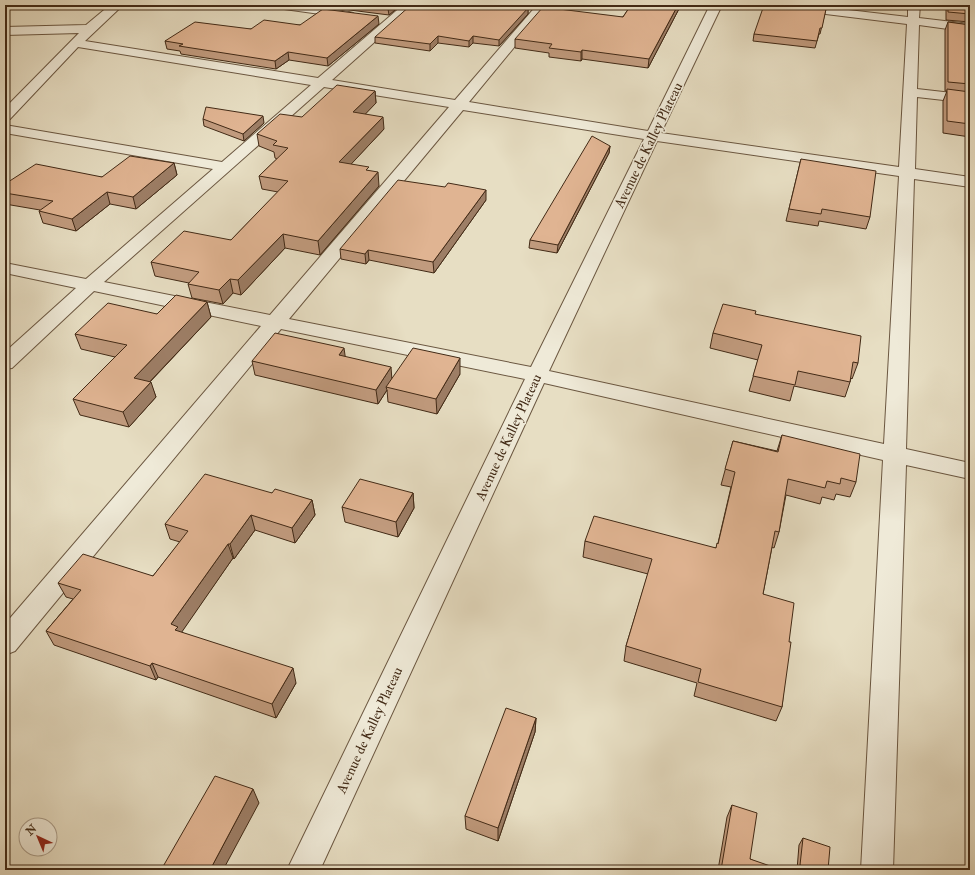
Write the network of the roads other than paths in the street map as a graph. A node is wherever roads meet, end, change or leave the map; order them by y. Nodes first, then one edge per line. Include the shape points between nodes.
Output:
1 (117, 5) edge
2 (277, 5) edge
3 (410, 5) edge
4 (543, 5) edge
5 (716, 5) edge
6 (776, 5) edge
7 (914, 13) edge
8 (361, 17) edge
9 (970, 28) edge
10 (89, 29) junction
11 (5, 31) edge
12 (76, 43) junction
13 (321, 82) junction
14 (911, 92) junction
15 (970, 99) edge
16 (11, 103) edge
17 (459, 105) junction
18 (5, 116) edge
19 (5, 129) edge
20 (652, 136) junction
21 (225, 167) junction
22 (907, 173) junction
23 (970, 182) edge
24 (5, 268) edge
25 (90, 285) junction
26 (276, 322) junction
27 (5, 363) edge
28 (537, 374) junction
29 (895, 454) junction
30 (970, 470) edge
31 (5, 643) edge
32 (303, 870) edge
33 (877, 870) edge

1 - 10 street
2 - 8 street
3 - 13 street via 384,20
4 - 17 street
5 - 20 street, Avenue de Kalley Plateau
6 - 7 street
7 - 9 street
7 - 14 street
10 - 11 street
10 - 12 street
12 - 13 street
12 - 16 street
13 - 17 street
13 - 21 street
14 - 15 street
14 - 22 street
16 - 18 street
17 - 20 street
17 - 26 street
19 - 21 street
20 - 22 street
20 - 28 street, Avenue de Kalley Plateau
21 - 25 street
22 - 23 street
22 - 29 street
24 - 25 street
25 - 26 street
25 - 27 street
26 - 28 street
26 - 31 street
28 - 29 street
28 - 32 street, Avenue de Kalley Plateau
29 - 30 street
29 - 33 street

